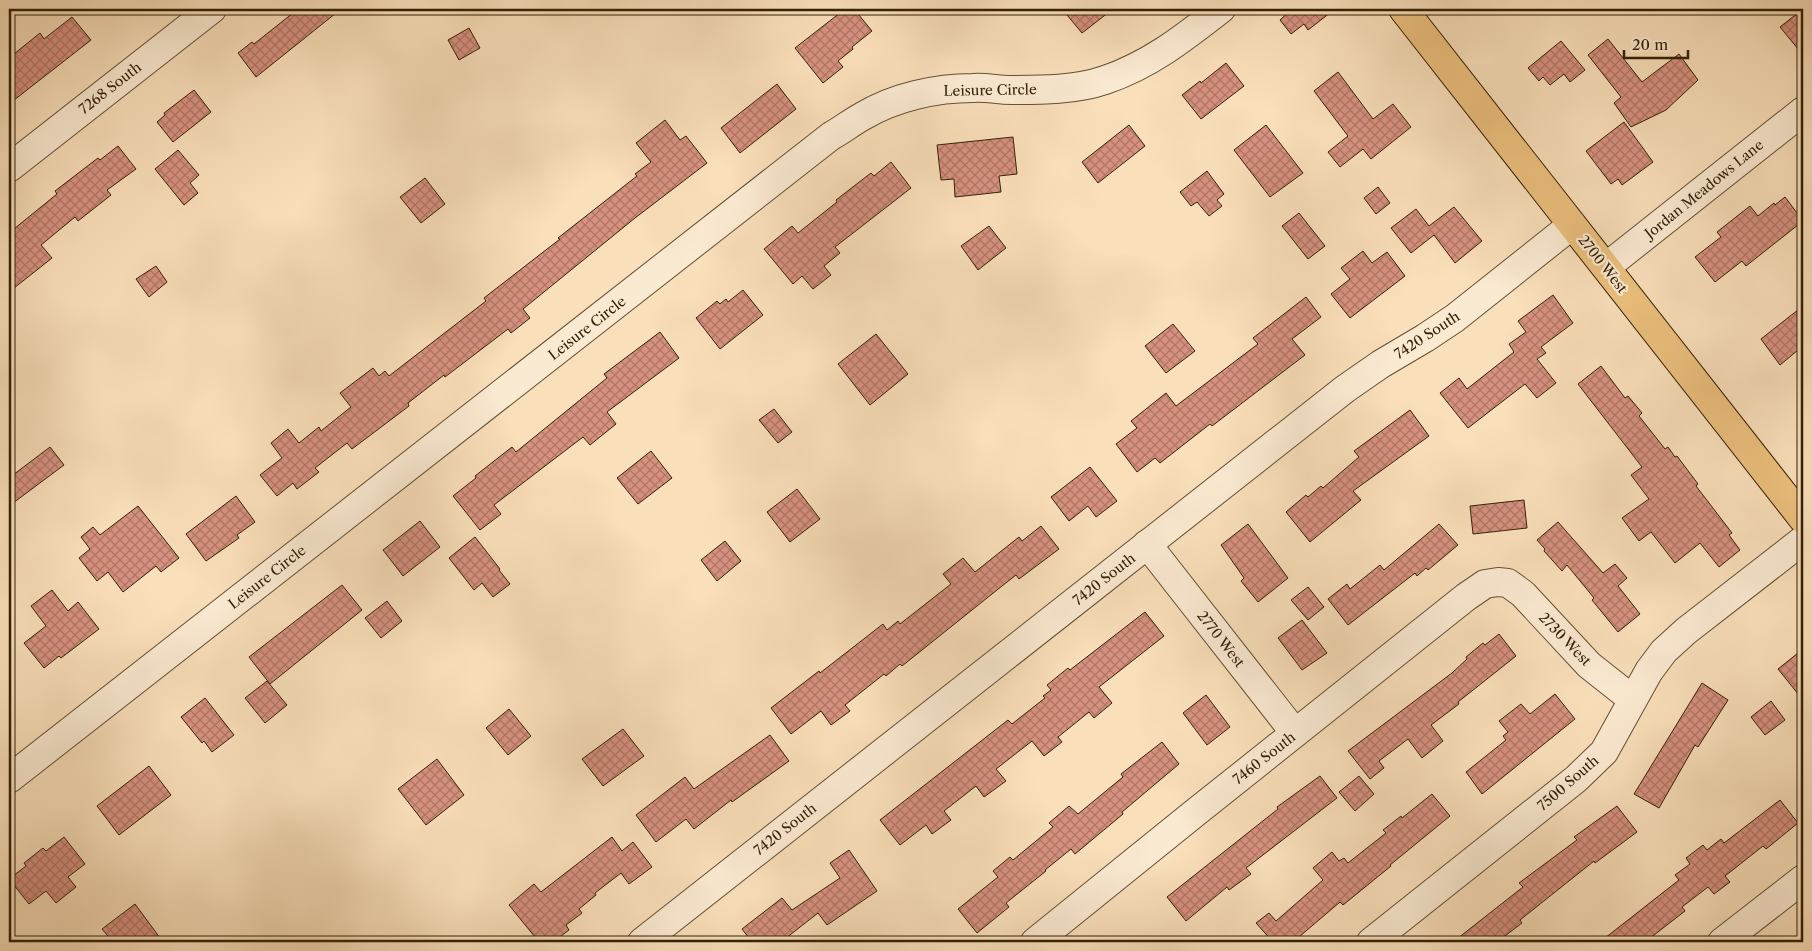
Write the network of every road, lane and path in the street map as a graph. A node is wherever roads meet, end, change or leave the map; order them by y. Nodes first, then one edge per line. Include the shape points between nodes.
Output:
1 (212, 9) edge
2 (1221, 9) edge
3 (1403, 9) edge
4 (1803, 111) edge
5 (9, 168) edge
6 (1572, 225) junction
7 (1606, 267) junction
8 (1803, 520) edge
9 (1803, 540) edge
10 (1147, 544) junction
11 (1498, 582) joint
12 (1632, 699) junction
13 (1295, 732) junction
14 (9, 779) edge
15 (1803, 879) edge
16 (642, 942) edge
17 (1035, 942) edge
18 (1371, 942) edge
19 (1722, 942) edge

1 - 5 street, 7268 South
2 - 14 street, Leisure Circle via 1173,47 1141,66 1104,80 1070,87 932,91 864,115 816,149
3 - 6 main road, 2700 West
4 - 7 street, Jordan Meadows Lane
6 - 7 main road, 2700 West
6 - 10 street, 7420 South via 1455,318 1345,389
7 - 8 main road, 2700 West
9 - 12 street, 7500 South via 1664,651
10 - 13 street, 2770 West
10 - 16 street, 7420 South
11 - 12 street, 2730 West via 1508,583 1523,594 1589,665
11 - 13 street, 7460 South via 1485,584 1466,597
12 - 18 street, 7500 South via 1604,752 1576,779
13 - 17 street, 7460 South
15 - 19 street

